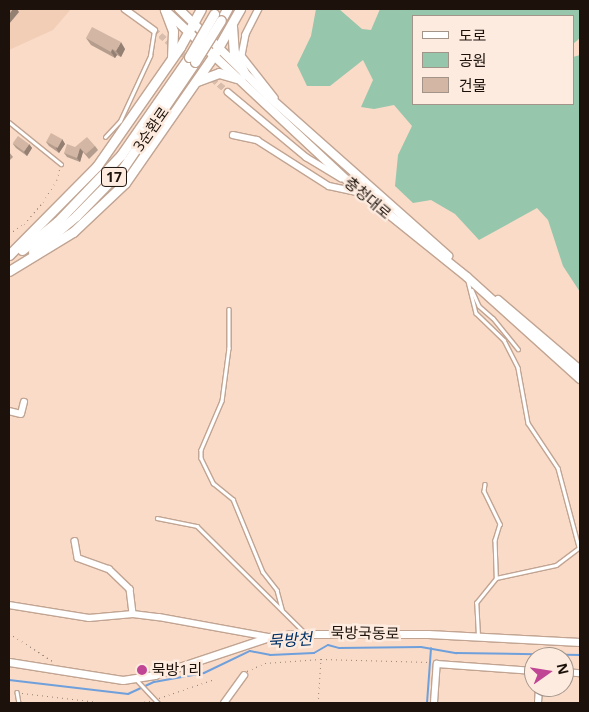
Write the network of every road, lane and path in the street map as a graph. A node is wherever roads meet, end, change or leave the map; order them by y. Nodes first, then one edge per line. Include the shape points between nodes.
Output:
1 (126, 9) edge
2 (164, 9) edge
3 (179, 9) edge
4 (227, 9) edge
5 (240, 9) edge
6 (259, 9) edge
7 (217, 14) edge
8 (195, 19) edge
9 (232, 23) junction
10 (154, 30) joint
11 (225, 36) junction
12 (180, 48) junction
13 (216, 52) junction
14 (171, 60) junction
15 (192, 60) junction
16 (206, 67) junction
17 (245, 75) junction
18 (236, 78) junction
19 (196, 81) junction
20 (228, 92) tunnel mouth
21 (9, 122) edge
22 (298, 123) junction
23 (233, 135) dead end
24 (104, 136) dead end
25 (61, 164) joint
26 (350, 183) junction
27 (361, 193) junction
28 (9, 234) edge
29 (9, 255) edge
30 (9, 260) edge
31 (9, 271) edge
32 (468, 281) junction
33 (229, 309) dead end
34 (518, 349) dead end
35 (580, 370) edge
36 (580, 379) edge
37 (24, 402) dead end
38 (9, 410) edge
39 (485, 484) dead end
40 (157, 518) dead end
41 (75, 541) dead end
42 (580, 547) edge
43 (496, 578) junction
44 (9, 605) edge
45 (282, 608) junction
46 (133, 614) junction
47 (9, 633) edge
48 (305, 634) junction
49 (478, 636) junction
50 (268, 637) junction
51 (580, 642) edge
52 (320, 659) junction
53 (9, 662) edge
54 (434, 662) dead end
55 (524, 670) edge
56 (59, 671) junction
57 (244, 675) joint
58 (215, 679) dead end
59 (137, 680) junction
60 (17, 692) joint
61 (155, 699) junction
62 (19, 703) edge
63 (106, 703) edge
64 (134, 703) edge
65 (158, 703) edge
66 (224, 703) edge
67 (318, 703) edge
68 (434, 703) edge

1 - 10 street
2 - 8 main road, 충청대로
2 - 14 highway via 174,36
3 - 8 main road, 충청대로
4 - 7 highway, 3순환로 / 17
5 - 9 highway
6 - 22 street via 244,41 242,56 265,88
7 - 15 highway, 3순환로 / 17, bridge
8 - 11 highway
8 - 12 highway
8 - 13 main road, 충청대로
9 - 11 highway
9 - 17 highway via 232,46
10 - 24 lane via 150,56 120,120
11 - 13 highway
12 - 14 highway
12 - 16 highway
13 - 16 highway
13 - 17 main road, 충청대로
13 - 18 main road, 충청대로
14 - 29 highway via 97,166
15 - 30 highway, 3순환로 / 17 via 101,178 57,222
15 - 31 highway, 3순환로 / 17 via 143,142 104,189 53,237
16 - 19 highway
17 - 22 main road, 충청대로
18 - 19 highway via 219,73
18 - 26 main road, 충청대로
19 - 31 highway via 140,166 108,200 72,232
20 - 26 street via 306,157
21 - 25 lane
22 - 35 main road, 충청대로
23 - 27 street via 257,140 329,186
25 - 28 path via 57,180 43,202 24,224
26 - 27 main road, 충청대로
27 - 32 main road, 충청대로
32 - 34 lane via 479,306
32 - 36 main road, 충청대로
32 - 42 lane via 476,313 504,340 518,368 528,423 558,468
33 - 45 lane via 230,348 222,401 201,450 201,458 212,483 233,499 263,572 277,590
37 - 38 street via 21,414
39 - 43 lane via 484,491 500,524 495,540
40 - 45 lane via 197,526 245,577
41 - 46 street via 78,558 109,569 130,589
42 - 43 lane via 556,565
43 - 49 lane via 476,603
44 - 46 street via 88,618
45 - 48 lane
46 - 50 street
47 - 56 path via 54,661
48 - 49 street, 묵방국동로
48 - 50 street, 묵방국동로
49 - 51 street, 묵방국동로
50 - 59 street, 묵방국동로
52 - 54 path
52 - 57 path via 264,662 249,668
52 - 67 path
53 - 56 street, 묵방국동로
55 - 68 street via 437,664
56 - 59 street, 묵방국동로 via 112,681
57 - 66 street
58 - 61 path
59 - 61 lane
60 - 62 lane
60 - 63 path
61 - 64 path
61 - 65 lane

